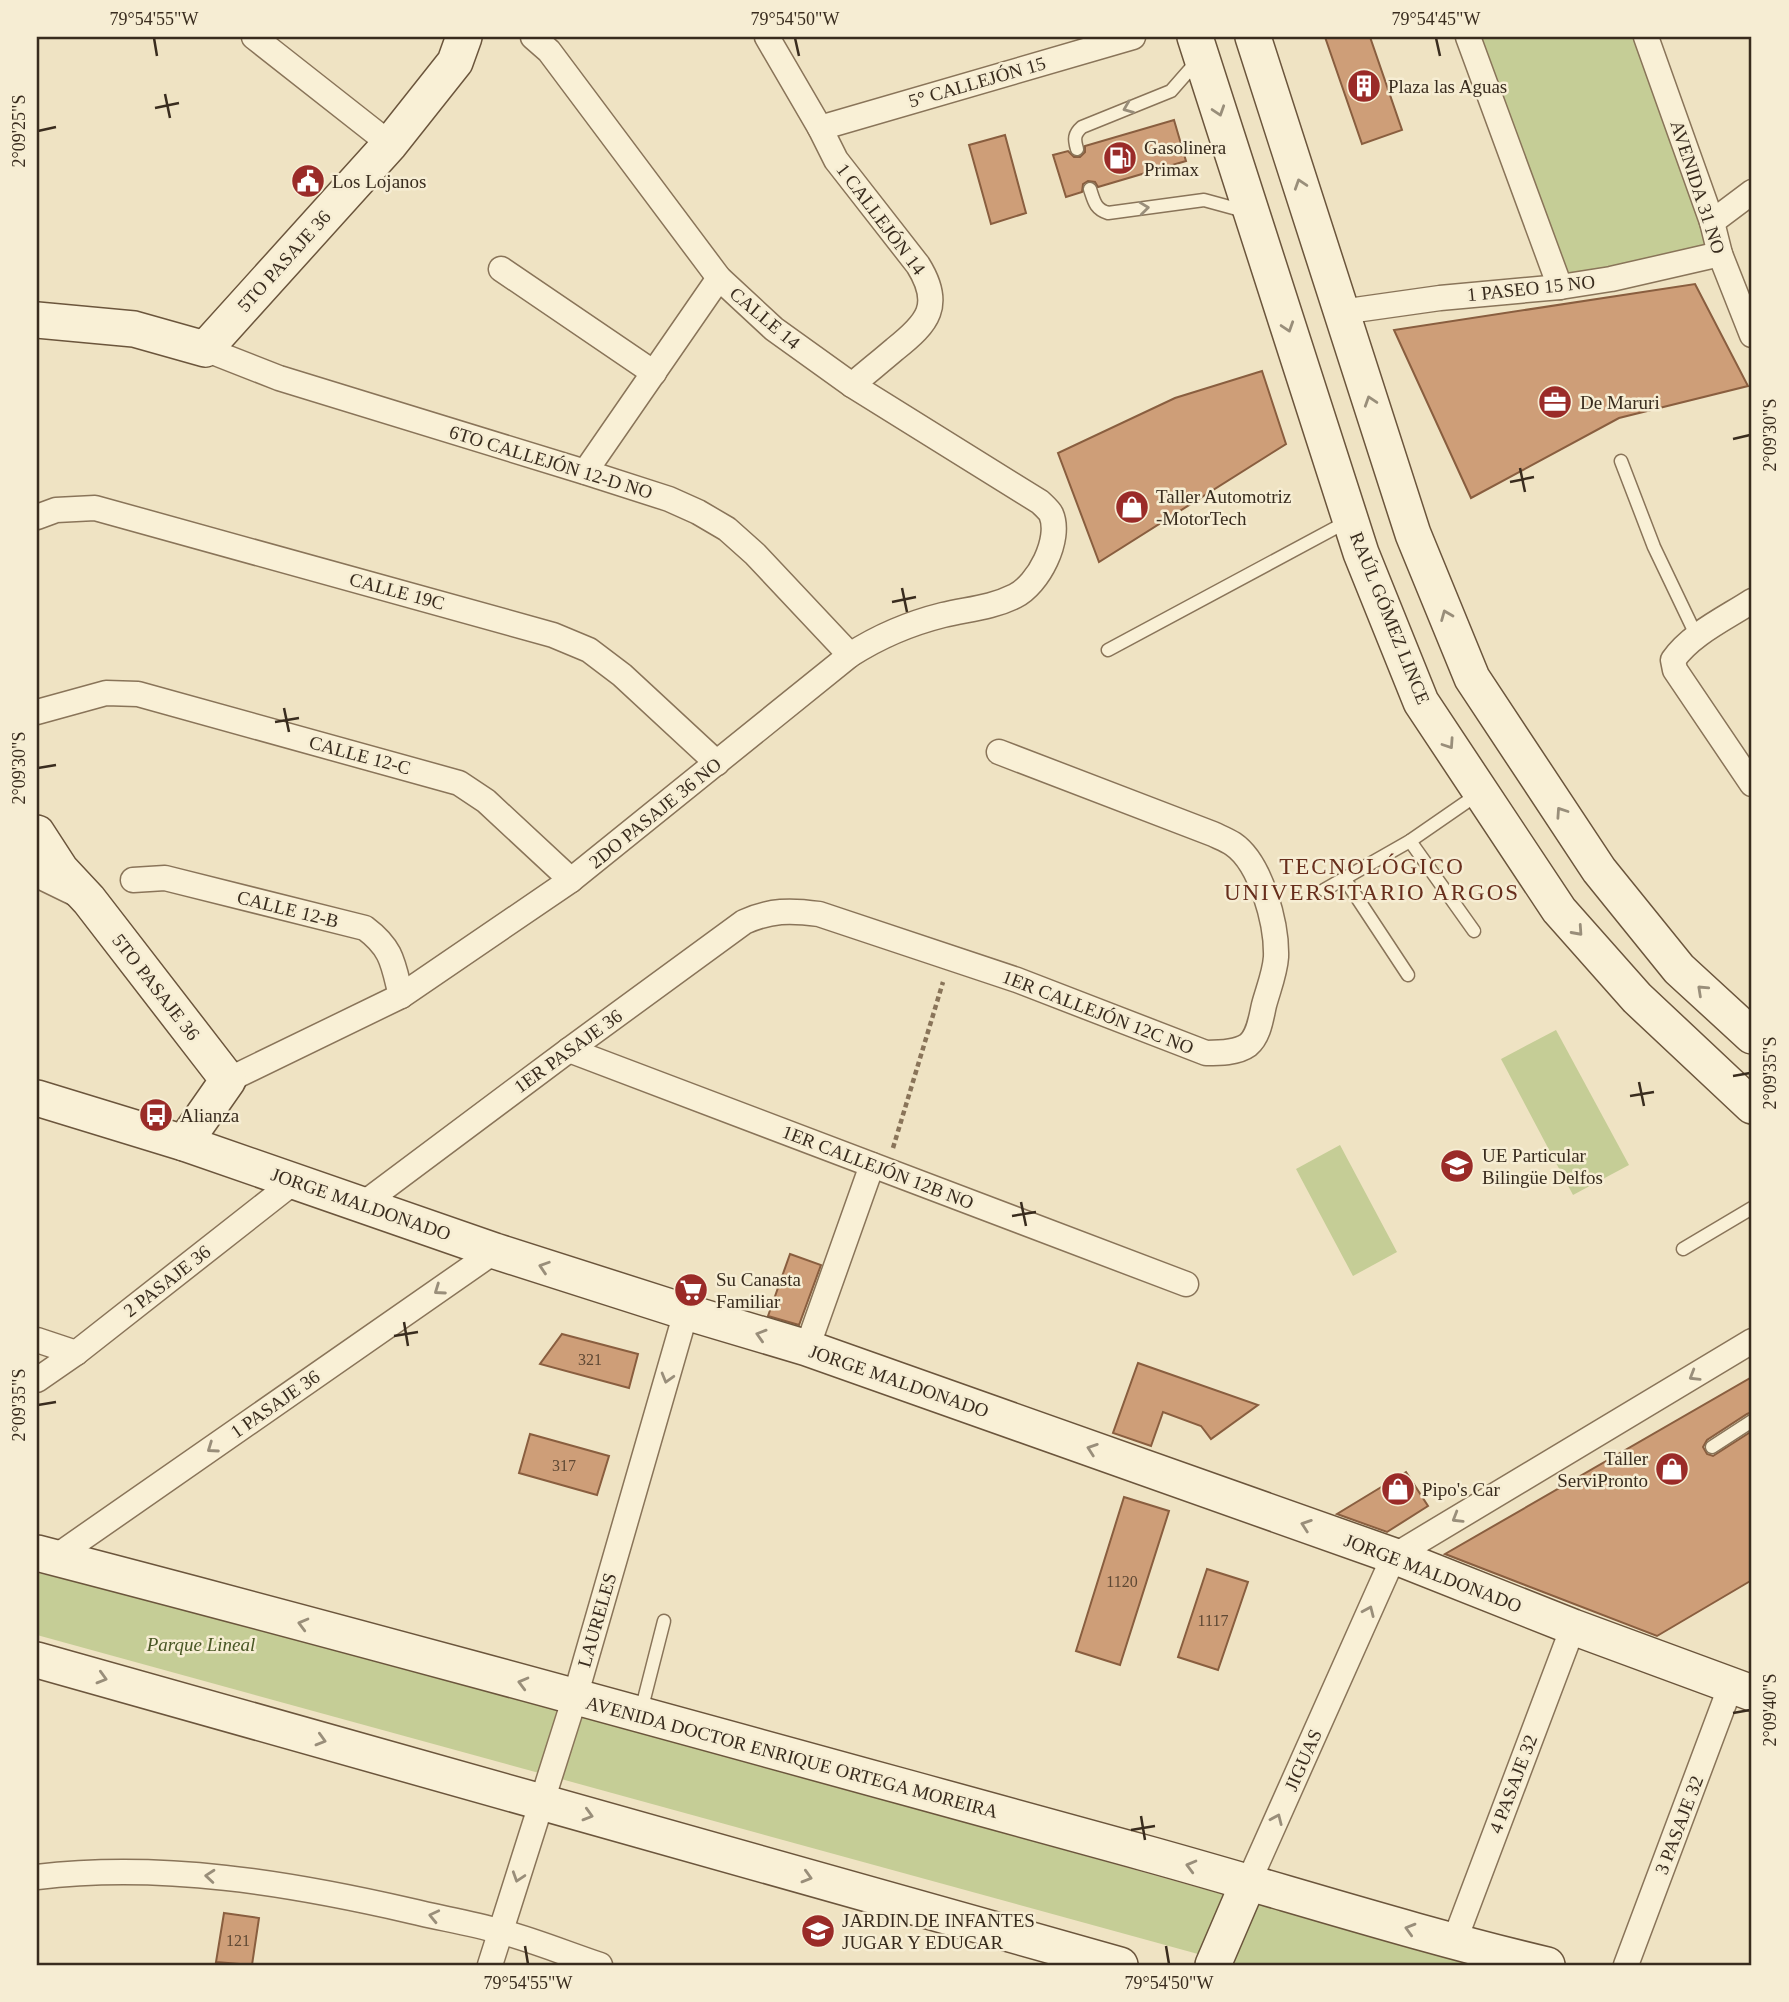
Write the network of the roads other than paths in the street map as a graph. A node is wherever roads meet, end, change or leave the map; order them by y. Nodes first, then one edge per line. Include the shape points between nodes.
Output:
1 (254, 37) edge
2 (464, 37) edge
3 (533, 37) edge
4 (767, 37) edge
5 (1133, 37) edge
6 (1253, 37) edge
7 (1468, 37) edge
8 (1646, 37) edge
9 (1198, 46) edge
10 (820, 128) junction
11 (390, 144) junction
12 (1076, 149) dead end
13 (1090, 189) dead end
14 (1752, 192) edge
15 (1252, 213) junction
16 (1712, 222) junction
17 (1720, 254) junction
18 (501, 269) dead end
19 (719, 278) junction
20 (1560, 287) junction
21 (1341, 312) junction
22 (37, 320) edge
23 (1752, 335) edge
24 (205, 349) junction
25 (654, 373) junction
26 (852, 385) junction
27 (1621, 461) dead end
28 (585, 472) junction
29 (37, 517) edge
30 (1350, 520) junction
31 (1053, 532) joint
32 (1752, 601) edge
33 (1697, 637) junction
34 (1108, 649) dead end
35 (850, 655) junction
36 (37, 712) edge
37 (999, 752) dead end
38 (717, 763) junction
39 (1752, 784) edge
40 (1481, 792) junction
41 (37, 834) edge
42 (1410, 841) junction
43 (37, 875) edge
44 (1344, 878) junction
45 (133, 880) dead end
46 (571, 880) junction
47 (1324, 890) dead end
48 (89, 900) junction
49 (780, 911) joint
50 (1474, 931) dead end
51 (1408, 975) dead end
52 (401, 996) junction
53 (1752, 1036) edge
54 (569, 1050) junction
55 (228, 1080) junction
56 (37, 1098) edge
57 (1752, 1106) edge
58 (184, 1143) junction
59 (879, 1167) junction
60 (295, 1181) junction
61 (363, 1204) junction
62 (1752, 1208) edge
63 (1683, 1250) dead end
64 (495, 1251) junction
65 (1186, 1284) dead end
66 (686, 1312) junction
67 (37, 1340) edge
68 (1752, 1340) edge
69 (807, 1348) junction
70 (76, 1353) junction
71 (37, 1380) edge
72 (1752, 1421) edge
73 (1712, 1447) dead end
74 (46, 1556) edge
75 (1394, 1556) junction
76 (664, 1621) dead end
77 (1573, 1627) junction
78 (37, 1660) edge
79 (1742, 1689) edge
80 (575, 1697) junction
81 (640, 1715) junction
82 (543, 1802) junction
83 (37, 1877) edge
84 (1249, 1881) junction
85 (501, 1931) junction
86 (1454, 1942) junction
87 (490, 1965) edge
88 (600, 1965) edge
89 (1120, 1965) edge
90 (1213, 1965) edge
91 (1547, 1965) edge
92 (1626, 1965) edge

1 - 11 street
2 - 11 main road, 5TO PASAJE 36 via 455,62
3 - 19 street, CALLE 14 via 549,51
4 - 10 street, 1 CALLEJÓN 14
5 - 10 street, 5° CALLEJÓN 15
21 -> 6 main road
7 - 20 street
8 - 16 street, AVENIDA 31 NO
9 -> 12 lane via 1171,91 1082,127 1074,140
9 -> 15 main road, RAÚL GÓMEZ LINCE
10 - 26 street, 1 CALLEJÓN 14 via 836,160 923,273 931,296 919,330
11 - 24 main road, 5TO PASAJE 36
13 -> 15 lane via 1095,205 1108,213 1204,200
14 - 16 street
15 -> 30 main road, RAÚL GÓMEZ LINCE
16 - 17 street, AVENIDA 31 NO
17 - 20 street, 1 PASEO 15 NO
17 - 23 street, AVENIDA 31 NO
18 - 25 street
19 - 25 street
19 - 26 street, CALLE 14 via 774,329
20 - 21 street, 1 PASEO 15 NO
53 -> 21 main road via 1679,969 1599,870 1472,678 1413,534
22 - 24 main road via 134,330
24 - 28 street, 6TO CALLEJÓN 12-D NO via 279,378
25 - 28 street
26 - 31 street, CALLE 14 via 1040,502 1051,513
27 - 33 lane via 1654,547
28 - 35 street, 6TO CALLEJÓN 12-D NO via 669,499 727,529
29 - 38 street, CALLE 19C via 56,510 95,508 553,635 589,650 622,675
30 - 34 lane
30 -> 40 main road, RAÚL GÓMEZ LINCE via 1421,702
31 - 35 street, 2DO PASAJE 36 NO via 1048,558 1018,595 990,607 942,615 875,639
32 - 33 street
33 - 39 street via 1673,660 1675,670
35 - 38 street, 2DO PASAJE 36 NO
36 - 46 street, CALLE 12-C via 106,693 138,694 459,783 486,801
37 - 49 street, 1ER CALLEJÓN 12C NO via 1213,834 1248,858 1273,926 1276,960 1256,1034 1248,1045 1206,1053 1017,980 819,914
38 - 46 street, 2DO PASAJE 36 NO
40 - 42 lane
40 -> 57 main road, RAÚL GÓMEZ LINCE via 1559,910 1637,998
41 - 48 main road, 5TO PASAJE 36
42 - 44 lane
42 - 50 lane
43 - 48 street
44 - 47 lane
44 - 51 lane
45 - 52 street, CALLE 12-B via 165,878 365,928 386,948
46 - 52 street, 2DO PASAJE 36 NO
48 - 55 main road, 5TO PASAJE 36
49 - 54 street, 1ER PASAJE 36 via 744,922
52 - 55 street, 2DO PASAJE 36 NO
54 - 59 street, 1ER CALLEJÓN 12B NO
54 - 61 street, 1ER PASAJE 36
55 - 58 main road
56 - 58 main road, JORGE MALDONADO
58 - 60 main road, JORGE MALDONADO
59 - 65 street, 1ER CALLEJÓN 12B NO
59 - 69 street
60 - 61 main road, JORGE MALDONADO
60 - 70 street, 2 PASAJE 36
61 - 64 main road, JORGE MALDONADO
62 - 63 lane
66 -> 64 main road, JORGE MALDONADO
64 -> 74 street, 1 PASAJE 36
69 -> 66 main road, JORGE MALDONADO
66 -> 80 street, LAURELES
67 - 70 street
68 -> 75 street
75 -> 69 main road, JORGE MALDONADO
70 - 71 street, 2 PASAJE 36
72 - 73 lane
80 -> 74 main road, AVENIDA DOCTOR ENRIQUE ORTEGA MOREIRA
75 - 77 main road, JORGE MALDONADO
84 -> 75 street, JIGUAS
76 - 81 lane
77 - 79 main road, JORGE MALDONADO
77 - 86 street, 4 PASAJE 32
78 -> 82 main road
79 - 92 street, 3 PASAJE 32
80 - 81 main road, AVENIDA DOCTOR ENRIQUE ORTEGA MOREIRA
80 - 82 street, LAURELES
84 -> 81 main road, AVENIDA DOCTOR ENRIQUE ORTEGA MOREIRA
82 -> 85 street, LAURELES
82 -> 89 main road
85 -> 83 street via 340,1895 241,1879 160,1872
86 -> 84 main road, AVENIDA DOCTOR ENRIQUE ORTEGA MOREIRA
84 - 90 main road, JIGUAS
85 - 87 street, LAURELES
85 - 88 street
86 - 91 main road, AVENIDA DOCTOR ENRIQUE ORTEGA MOREIRA

